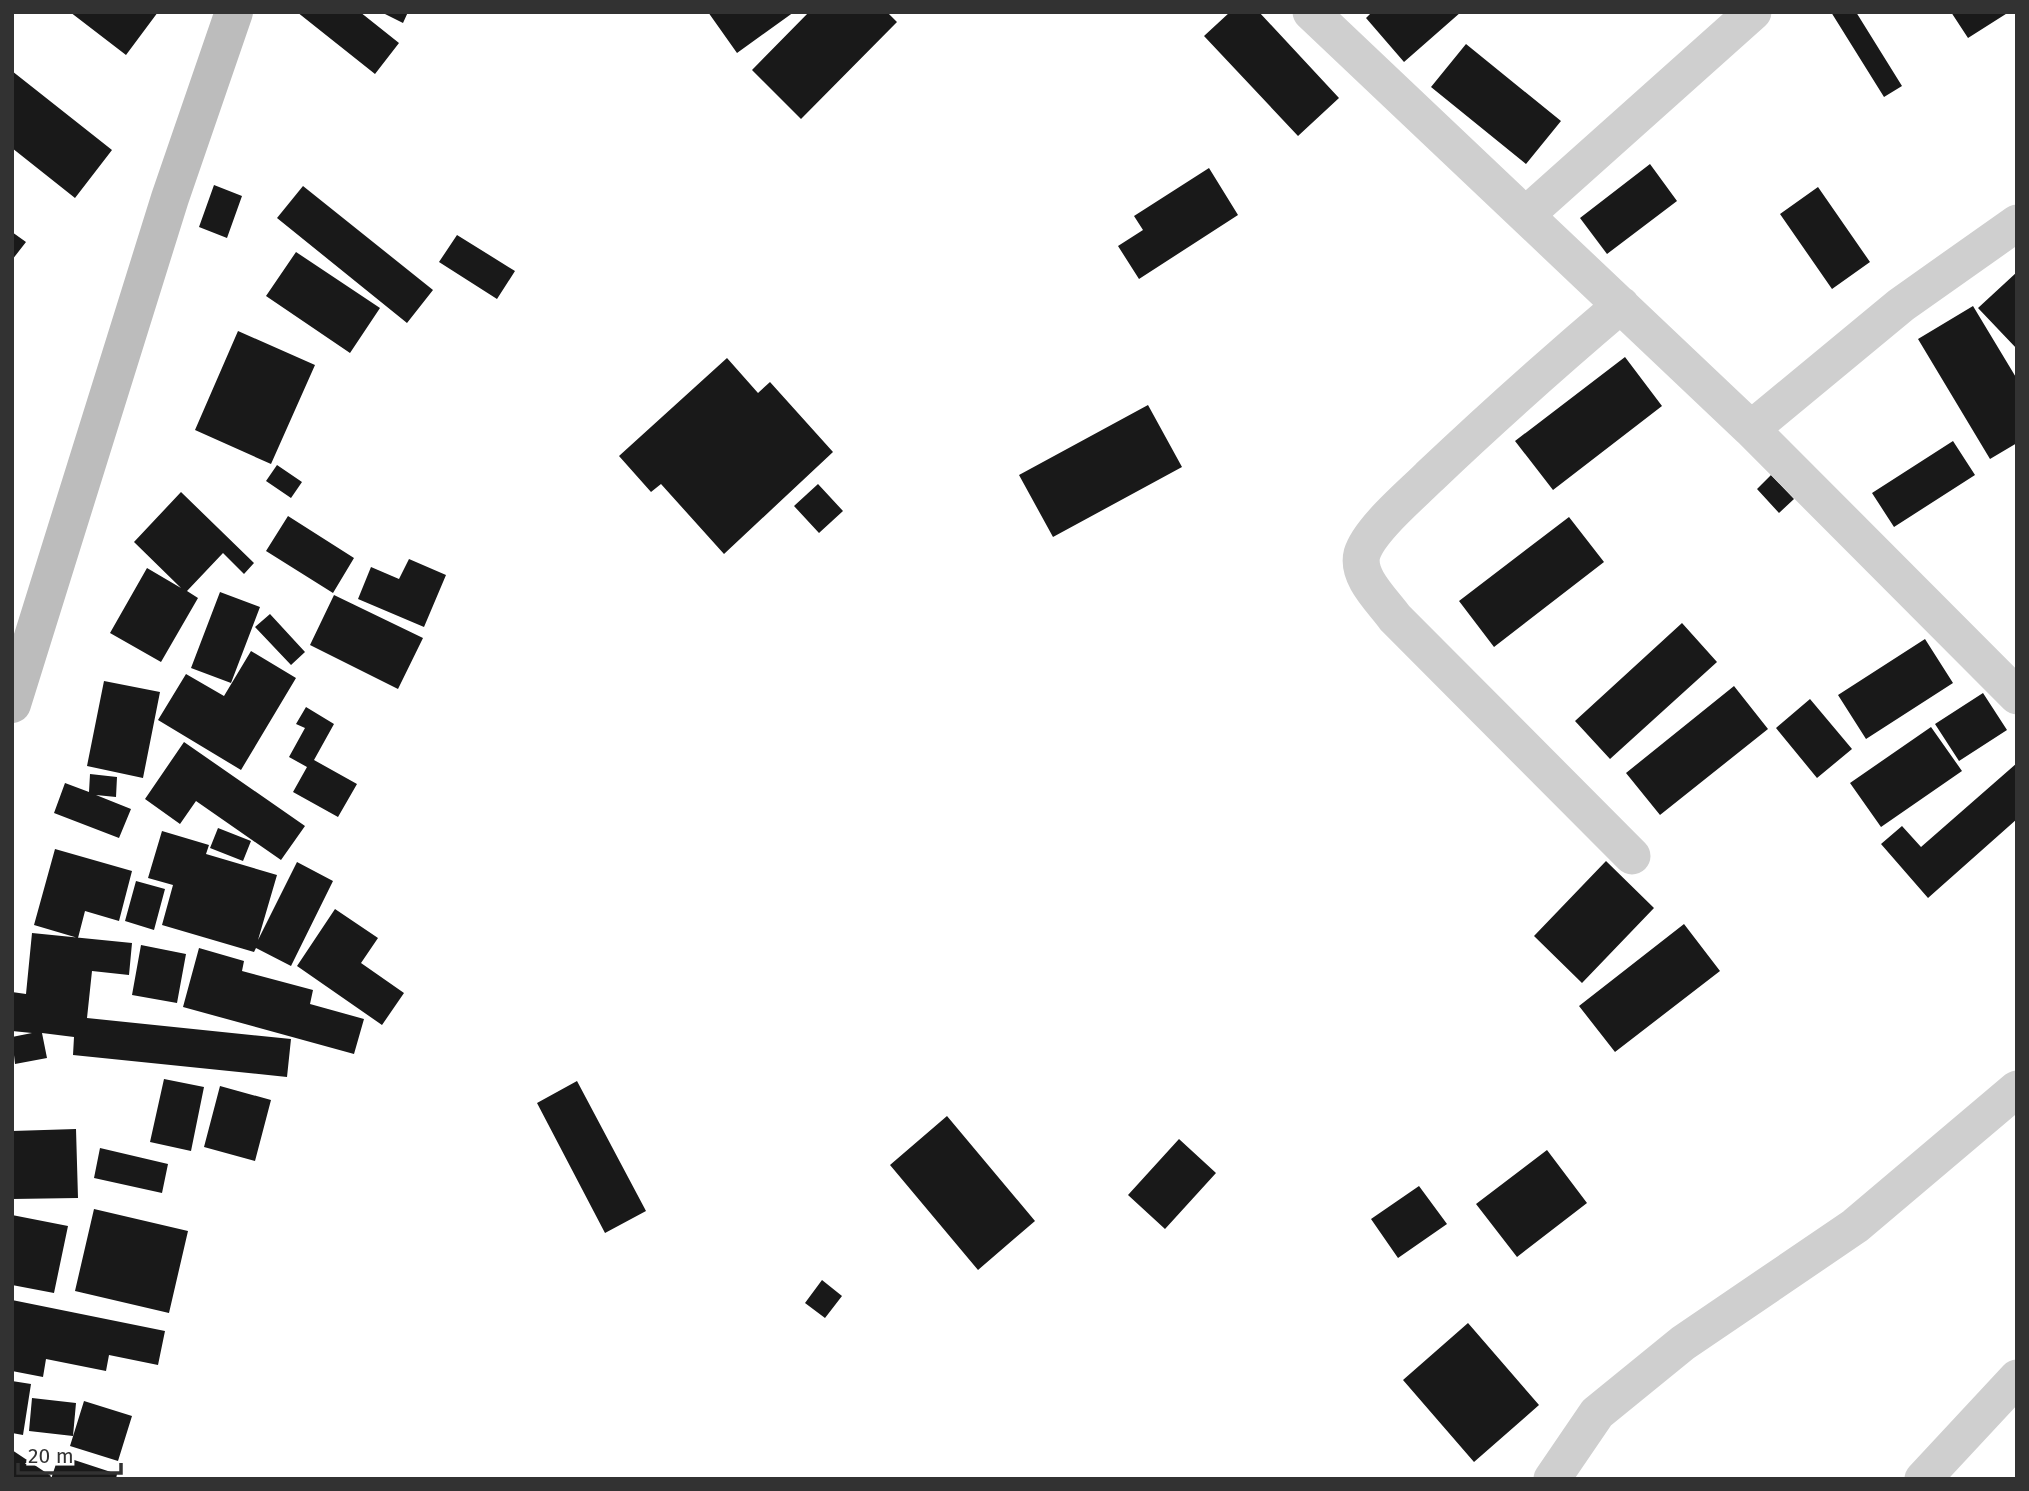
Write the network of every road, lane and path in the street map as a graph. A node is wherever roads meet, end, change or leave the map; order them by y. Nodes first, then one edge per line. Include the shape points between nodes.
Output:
1 (234, 12) edge
2 (1311, 12) edge
3 (1753, 12) edge
4 (1527, 214) junction
5 (2017, 223) edge
6 (1621, 305) junction
7 (1751, 429) junction
8 (2017, 696) edge
9 (12, 705) edge
10 (1632, 856) dead end
11 (2017, 1089) edge
12 (2017, 1378) edge
13 (1553, 1479) edge
14 (1923, 1479) edge

1 - 9 street via 170,198
2 - 4 street
3 - 4 street
4 - 6 street
5 - 7 street via 1901,305
6 - 7 street
6 - 10 street via 1391,513 1362,554 1362,573 1395,618
7 - 8 street
11 - 13 street via 1855,1226 1683,1343 1597,1413
12 - 14 street

